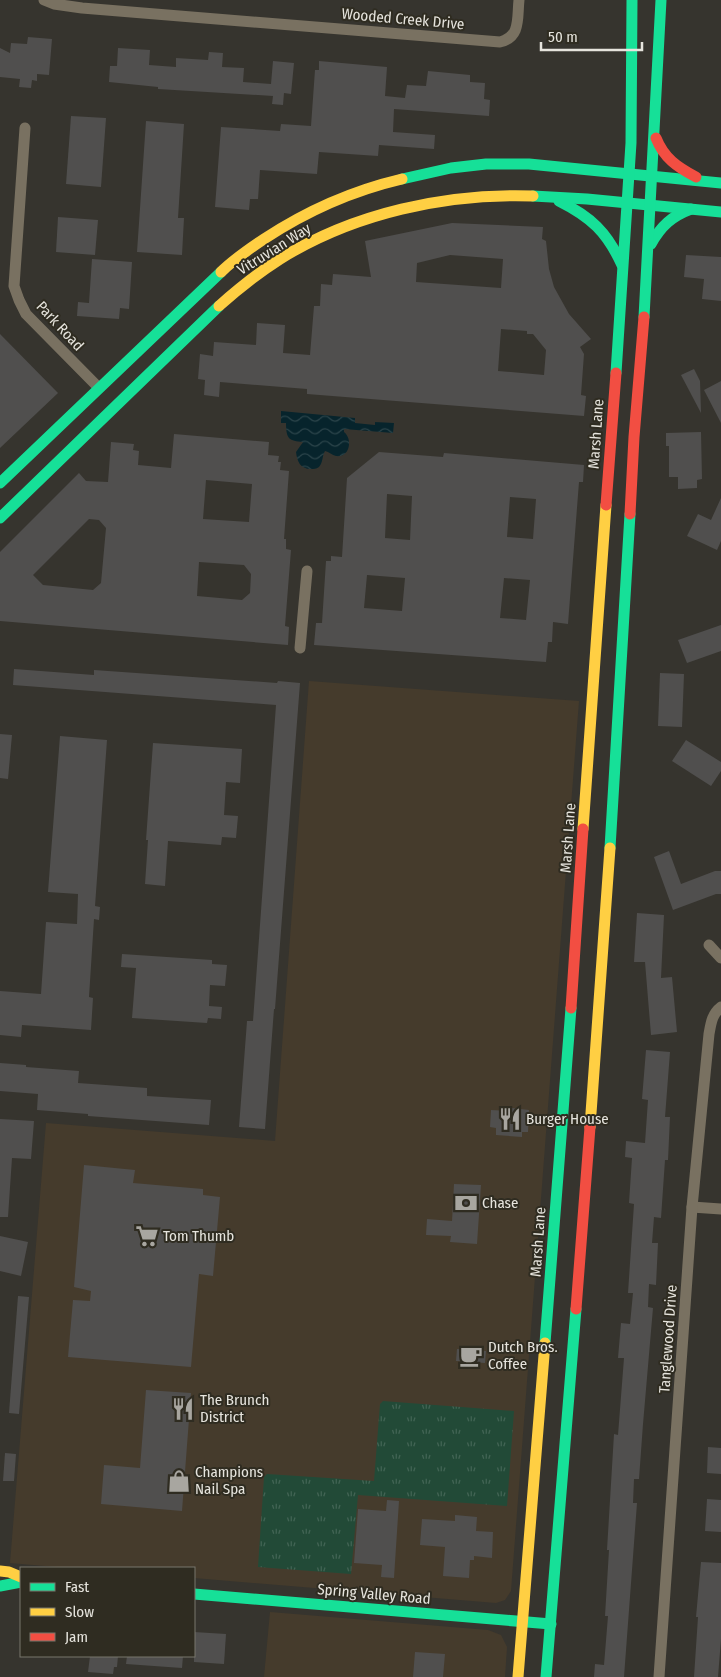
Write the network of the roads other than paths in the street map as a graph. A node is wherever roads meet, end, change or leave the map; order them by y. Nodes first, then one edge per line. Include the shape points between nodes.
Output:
1 (44, 0) edge
2 (518, 0) edge
3 (632, 0) edge
4 (661, 0) edge
5 (25, 128) dead end
6 (655, 135) junction
7 (629, 173) junction
8 (653, 176) junction
9 (702, 181) junction
10 (721, 183) edge
11 (550, 197) junction
12 (627, 203) junction
13 (651, 205) junction
14 (693, 209) junction
15 (721, 212) edge
16 (284, 241) junction
17 (648, 248) junction
18 (624, 268) junction
19 (107, 397) junction
20 (610, 433) junction
21 (634, 437) junction
22 (0, 483) edge
23 (0, 518) edge
24 (307, 571) dead end
25 (300, 648) dead end
26 (606, 693) junction
27 (593, 900) junction
28 (709, 946) dead end
29 (721, 958) edge
30 (721, 1007) edge
31 (692, 1208) junction
32 (721, 1210) edge
33 (564, 1289) junction
34 (0, 1571) edge
35 (20, 1577) edge
36 (20, 1582) edge
37 (0, 1586) edge
38 (195, 1594) edge
39 (522, 1622) junction
40 (551, 1624) junction
41 (518, 1677) edge
42 (546, 1677) edge
43 (659, 1677) edge

1 - 2 street, Wooded Creek Drive via 82,8 500,42 513,36
3 - 7 main road, Marsh Lane
4 - 6 main road, Marsh Lane
5 - 19 street, Park Road via 14,286 18,300 26,314
6 - 8 main road, Marsh Lane
6 - 9 main road via 665,158
7 - 8 main road, Vitruvian Way
7 - 12 main road, Marsh Lane
7 - 16 main road, Vitruvian Way via 528,164 452,168 364,189 320,206
8 - 9 main road, Vitruvian Way
8 - 13 main road, Marsh Lane
9 - 10 main road, Vitruvian Way
11 - 12 main road, Vitruvian Way
11 - 16 main road, Vitruvian Way via 468,198 362,221 321,237
11 - 18 main road via 594,221
12 - 13 main road, Vitruvian Way
12 - 18 main road, Marsh Lane
13 - 14 main road, Vitruvian Way
13 - 17 main road, Marsh Lane
14 - 15 main road, Vitruvian Way
14 - 17 main road via 664,224
16 - 19 main road, Vitruvian Way via 240,288
16 - 19 main road, Vitruvian Way via 234,259
17 - 21 main road, Marsh Lane
18 - 20 main road, Marsh Lane
19 - 22 main road, Vitruvian Way
19 - 23 main road, Vitruvian Way
20 - 21 main road
20 - 26 main road, Marsh Lane
21 - 26 main road, Marsh Lane
24 - 25 street
26 - 27 main road, Marsh Lane
26 - 27 main road, Marsh Lane
27 - 33 main road, Marsh Lane
27 - 33 main road, Marsh Lane
28 - 29 street
30 - 31 street, Tanglewood Drive via 711,1020
31 - 32 street
31 - 43 street, Tanglewood Drive
33 - 39 main road, Marsh Lane
33 - 40 main road, Marsh Lane
34 - 35 main road
36 - 37 main road
38 - 39 main road, Spring Valley Road
39 - 40 main road, Spring Valley Road
39 - 41 main road, Marsh Lane
40 - 42 main road, Marsh Lane

